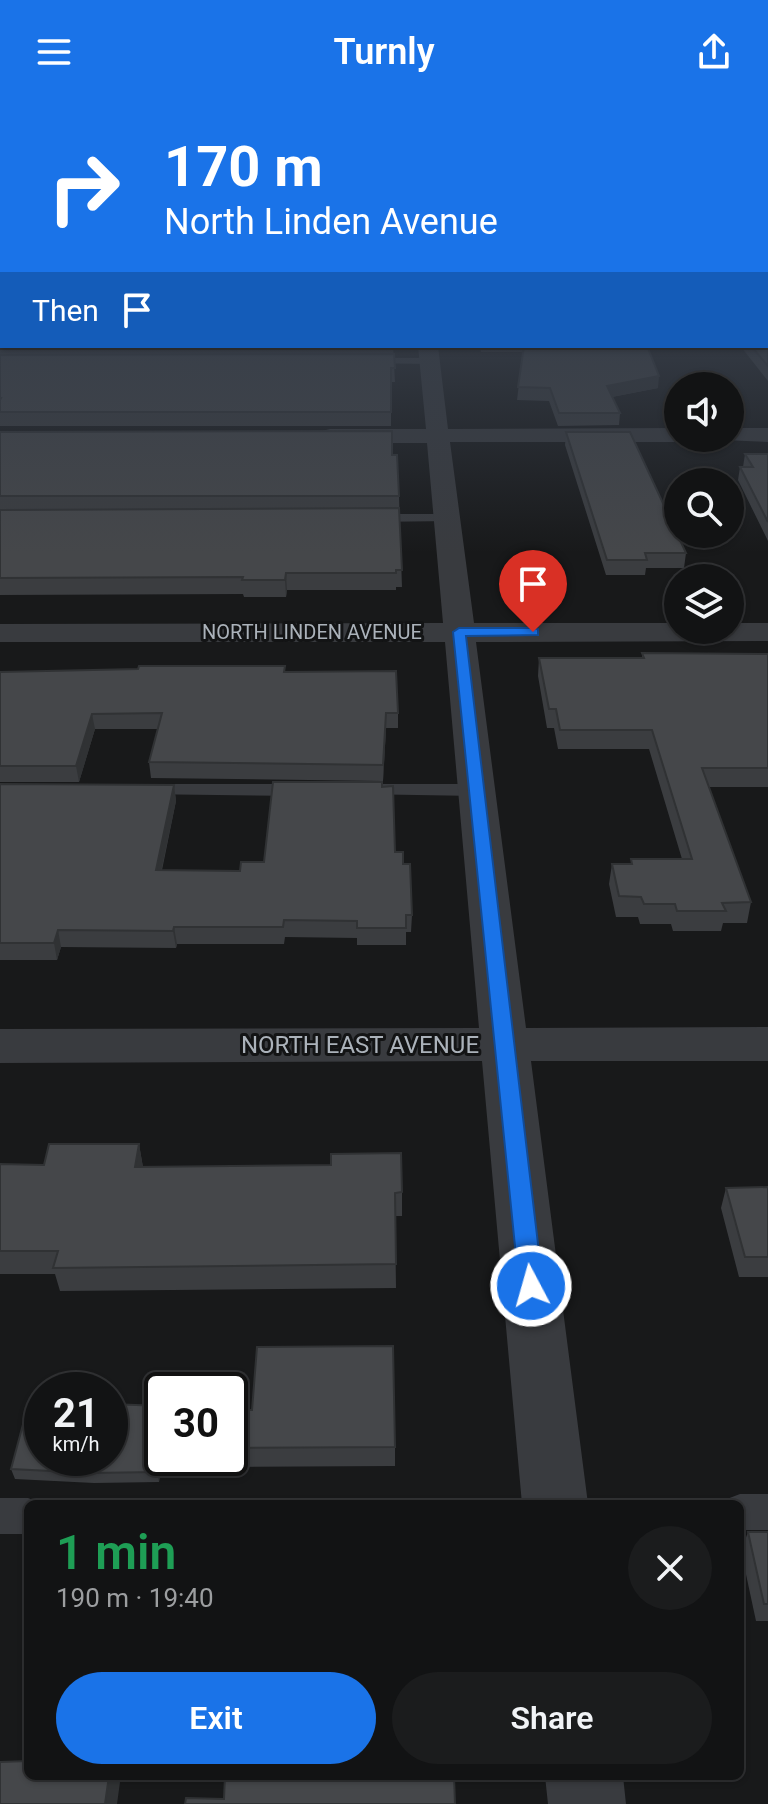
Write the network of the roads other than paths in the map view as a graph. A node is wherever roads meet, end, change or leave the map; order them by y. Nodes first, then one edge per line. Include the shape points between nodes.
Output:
1 (433, 394) edge
2 (438, 435) junction
3 (664, 435) edge
4 (744, 435) edge
5 (768, 435) edge
6 (301, 436) edge
7 (352, 518) edge
8 (447, 518) junction
9 (459, 632) junction
10 (768, 632) edge
11 (0, 633) edge
12 (124, 790) edge
13 (477, 790) junction
14 (768, 1044) edge
15 (505, 1045) junction
16 (0, 1046) edge
17 (555, 1500) edge
18 (744, 1512) edge
19 (768, 1512) edge
20 (0, 1516) edge
21 (24, 1516) edge
22 (584, 1780) edge
23 (587, 1804) edge

1 - 2 street
2 - 3 street
2 - 6 street
2 - 8 street
4 - 5 street
7 - 8 lane
8 - 9 street
9 - 10 street, NORTH LINDEN AVENUE
9 - 11 street, NORTH LINDEN AVENUE
9 - 13 street
12 - 13 lane
13 - 15 street
14 - 15 street, NORTH EAST AVENUE
15 - 16 street, NORTH EAST AVENUE
15 - 17 street
18 - 19 lane
20 - 21 lane
22 - 23 street

